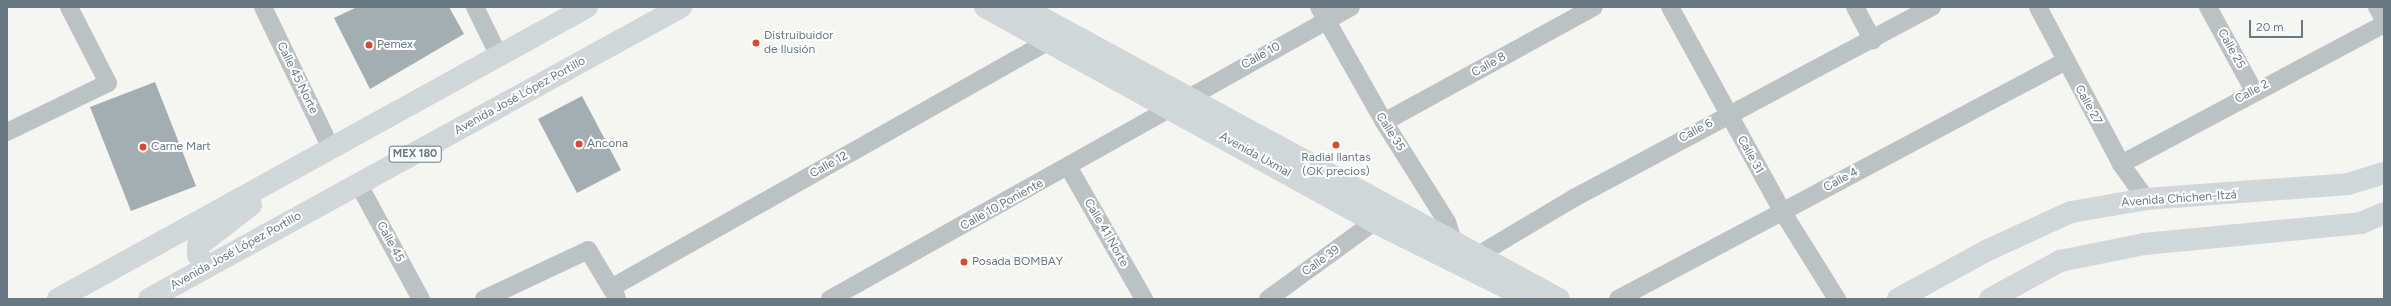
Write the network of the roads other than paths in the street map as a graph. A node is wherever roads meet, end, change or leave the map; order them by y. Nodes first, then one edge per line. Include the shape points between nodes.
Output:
1 (69, 7) edge
2 (262, 7) edge
3 (475, 7) edge
4 (587, 7) edge
5 (681, 7) edge
6 (985, 7) edge
7 (1350, 7) edge
8 (1594, 7) edge
9 (1670, 7) edge
10 (1855, 7) edge
11 (1932, 7) edge
12 (2038, 7) edge
13 (2208, 7) edge
14 (2377, 7) edge
15 (1024, 12) edge
16 (1322, 14) edge
17 (2384, 19) edge
18 (2384, 24) edge
19 (1873, 41) junction
20 (1047, 42) junction
21 (499, 56) junction
22 (2064, 62) junction
23 (2254, 91) junction
24 (1180, 103) junction
25 (1728, 114) junction
26 (1384, 122) junction
27 (7, 132) edge
28 (331, 148) junction
29 (311, 160) junction
30 (2121, 164) junction
31 (1069, 168) junction
32 (2384, 173) edge
33 (359, 185) junction
34 (2146, 199) junction
35 (1782, 211) junction
36 (2382, 218) edge
37 (1374, 222) junction
38 (1446, 247) junction
39 (1475, 261) junction
40 (206, 266) junction
41 (614, 294) edge
42 (69, 296) edge
43 (149, 299) edge
44 (421, 299) edge
45 (484, 299) edge
46 (830, 299) edge
47 (1144, 299) edge
48 (1268, 299) edge
49 (1529, 299) edge
50 (1559, 299) edge
51 (1618, 299) edge
52 (1838, 299) edge
53 (1898, 299) edge
54 (1990, 299) edge

1 - 27 street via 108,83
2 - 28 street, Calle 45 Norte
3 - 21 street
4 - 21 main road
5 - 33 main road, Avenida José López Portillo / MEX 180
6 - 15 main road, Avenida Uxmal
7 - 16 street, Calle 10
8 - 26 street, Calle 8
9 - 25 street, Calle 31
10 - 19 street
11 - 19 street, Calle 6
12 - 22 street, Calle 27
13 - 23 street, Calle 25
14 - 17 street
15 - 20 main road, Avenida Uxmal
15 - 24 main road, Avenida Uxmal
16 - 24 street, Calle 10
16 - 26 street, Calle 35
18 - 23 street, Calle 2
19 - 25 street, Calle 6
20 - 24 main road, Avenida Uxmal
20 - 41 street, Calle 12
21 - 28 main road
22 - 30 street, Calle 27
22 - 35 street, Calle 4
23 - 30 street, Calle 2
24 - 31 street, Calle 10 Poniente
24 - 37 main road, Avenida Uxmal
24 - 38 main road, Avenida Uxmal
25 - 35 street, Calle 31
25 - 39 street, Calle 6 via 1574,198
26 - 38 street, Calle 35 via 1444,215
28 - 29 main road
29 - 40 main road via 203,239 198,246 198,255
29 - 42 main road
30 - 34 street, Calle 27
31 - 46 street, Calle 10 Poniente
31 - 47 street, Calle 41 Norte
32 - 34 main road, Avenida Chichen-Itzá via 2348,184
33 - 40 main road, Avenida José López Portillo / MEX 180
33 - 44 street, Calle 45
34 - 53 main road, Avenida Chichen-Itzá via 2071,212 1988,250
35 - 51 street, Calle 4
35 - 52 street, Calle 31
36 - 54 main road via 2361,223 2144,244 2060,261
37 - 38 main road, Avenida Uxmal
37 - 48 street, Calle 39
38 - 39 main road, Avenida Uxmal
39 - 49 main road, Avenida Uxmal
39 - 50 main road, Avenida Uxmal
40 - 43 main road, Avenida José López Portillo / MEX 180
41 - 45 street via 588,250

